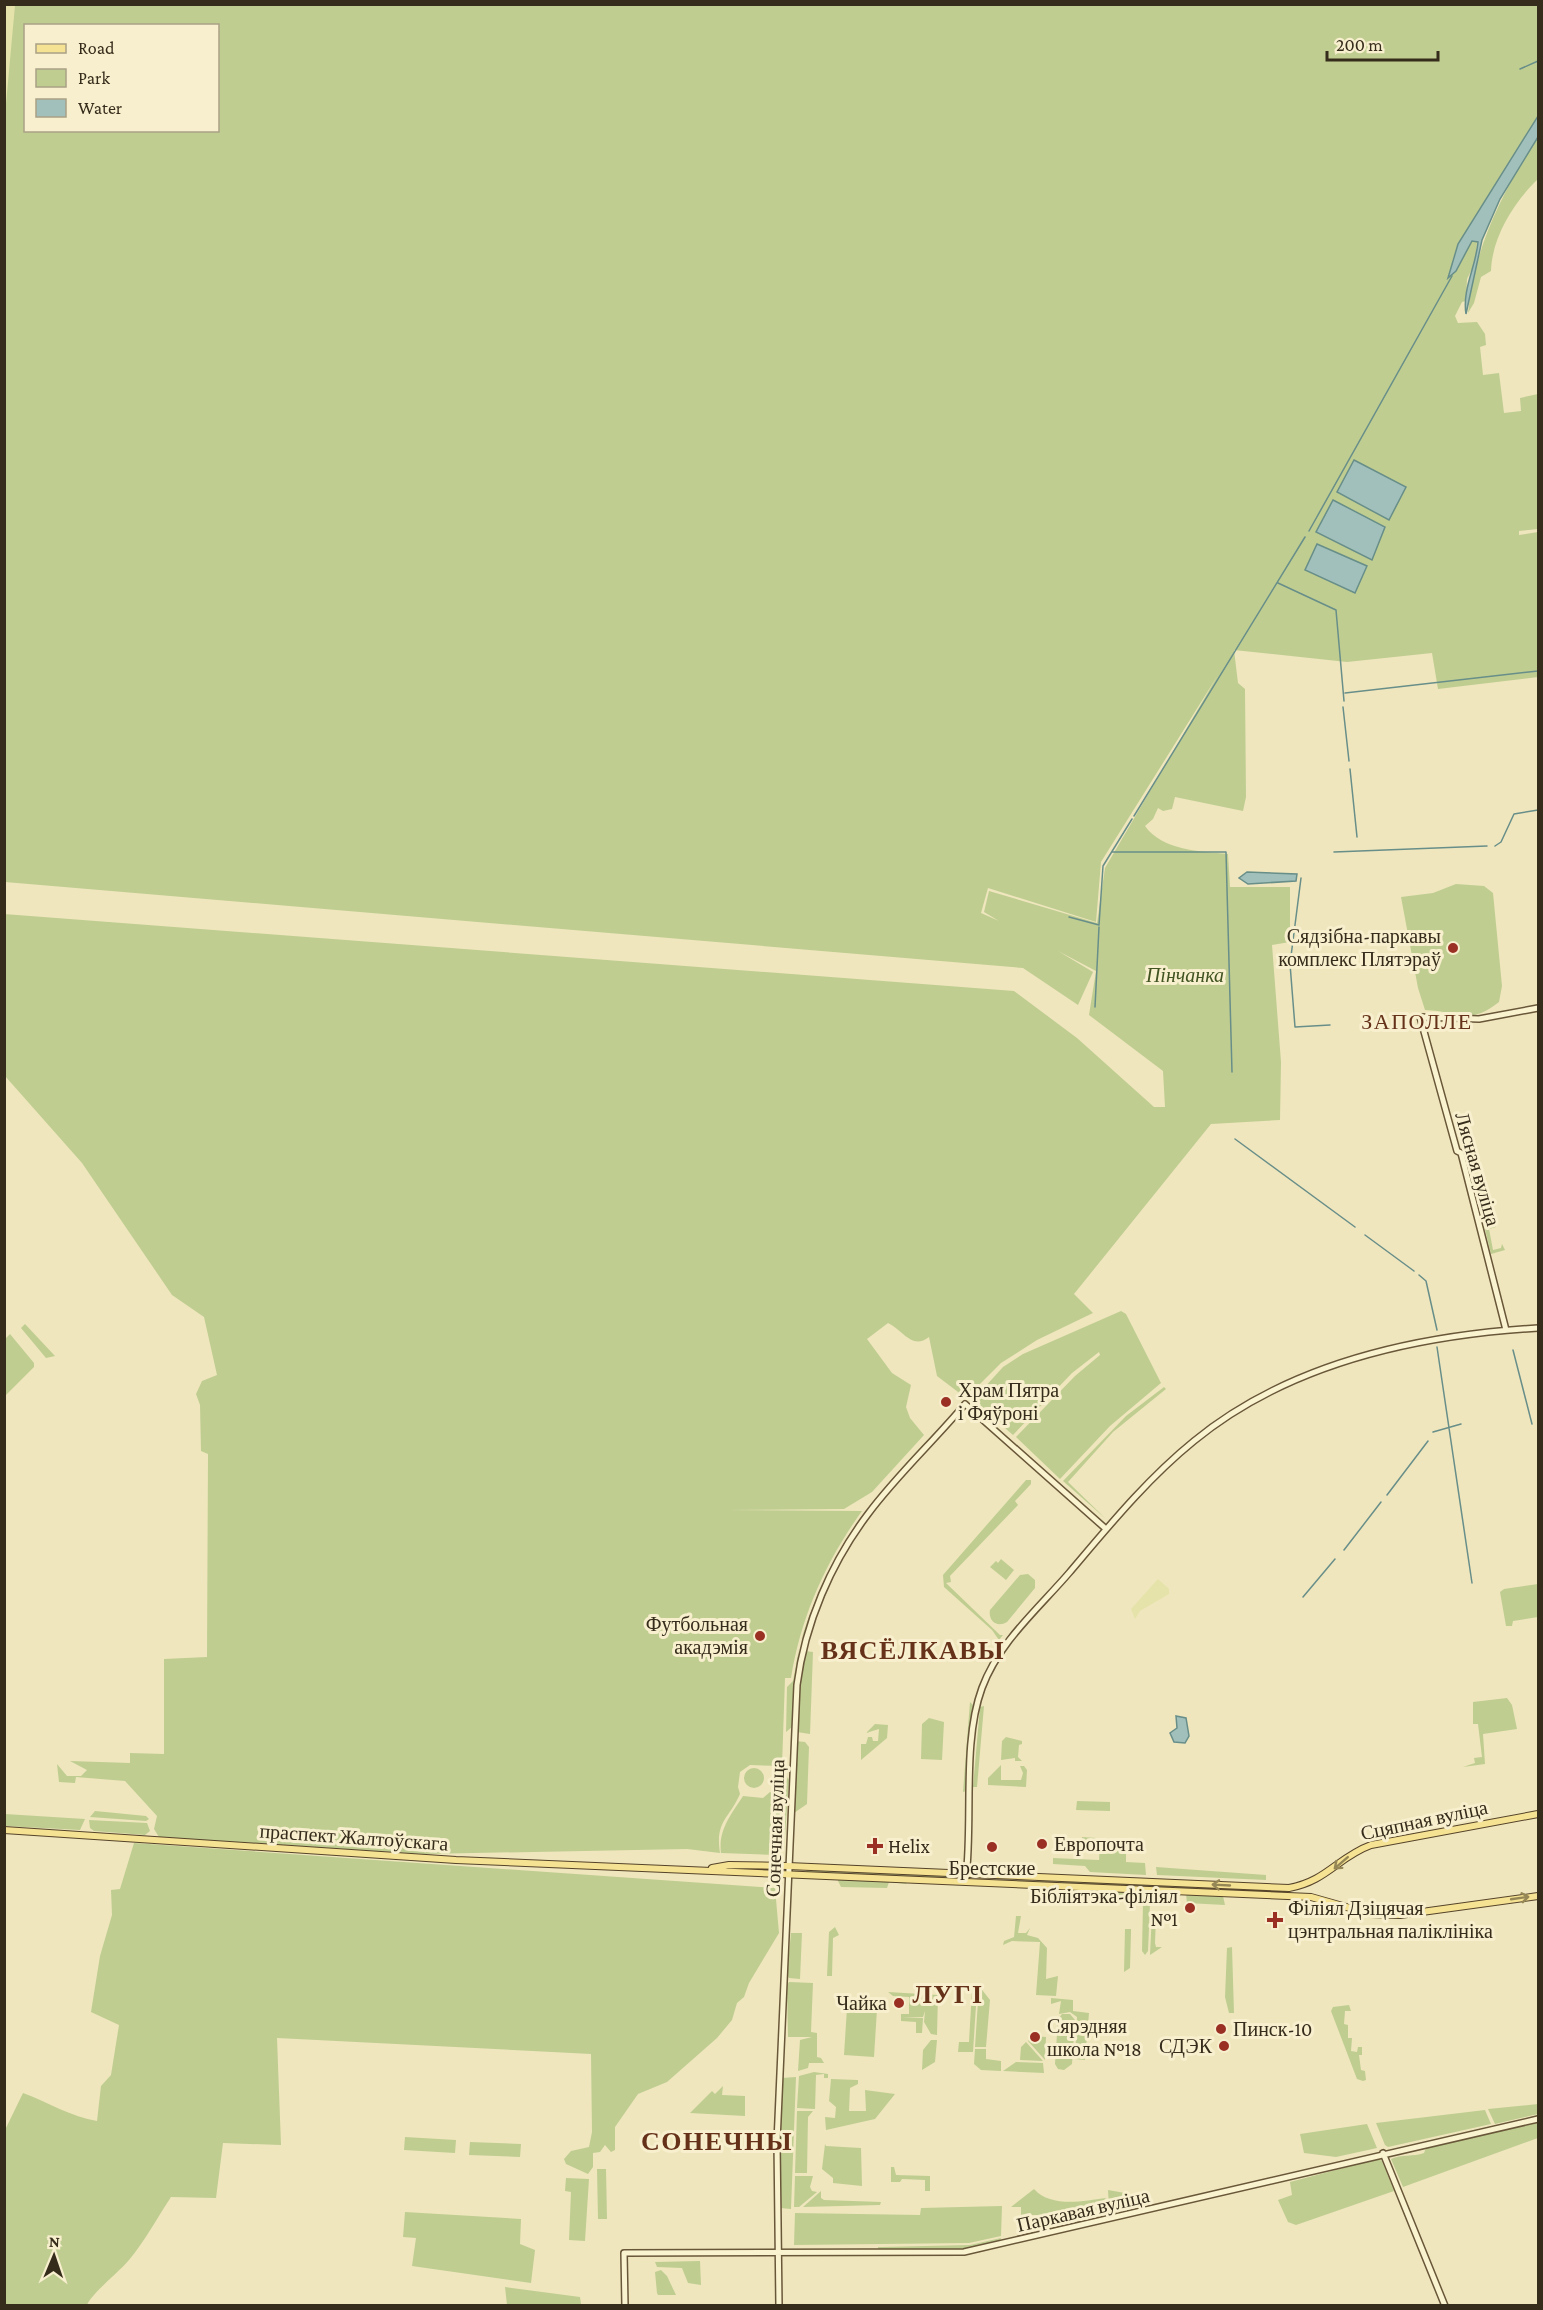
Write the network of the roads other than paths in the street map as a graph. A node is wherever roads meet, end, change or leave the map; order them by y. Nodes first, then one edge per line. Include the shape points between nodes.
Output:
1 (1539, 1008) edge
2 (1539, 1328) edge
3 (1506, 1330) junction
4 (1106, 1529) junction
5 (1539, 1814) edge
6 (4, 1830) edge
7 (788, 1866) junction
8 (702, 1870) junction
9 (788, 1874) junction
10 (1005, 1876) junction
11 (966, 1879) junction
12 (1315, 1881) junction
13 (1000, 1884) junction
14 (1253, 1886) junction
15 (1279, 1888) junction
16 (1289, 1888) joint
17 (1251, 1894) junction
18 (1279, 1895) junction
19 (1539, 1896) edge
20 (1316, 1897) junction
21 (1539, 2119) edge
22 (1383, 2153) junction
23 (778, 2254) junction
24 (625, 2306) edge
25 (778, 2306) edge
26 (1444, 2306) edge

1 - 3 street, Лясная вуліца via 1479,1019 1420,1017 1457,1151 1461,1153
2 - 3 street
3 - 4 street via 1378,1352 1273,1392 1195,1440
4 - 7 street, Сонечная вуліца via 965,1404 860,1525 836,1563 814,1614 797,1685
4 - 11 street via 1010,1639 987,1676 974,1722
5 -> 12 main road, Сцяпная вуліца via 1371,1845
6 - 8 main road, праспект Жалтоўскага via 456,1860
7 - 8 main road, праспект Жалтоўскага via 729,1864
7 - 9 street, Сонечная вуліца
7 - 11 main road, праспект Жалтоўскага
8 - 9 main road, праспект Жалтоўскага
9 - 11 main road, праспект Жалтоўскага
9 - 23 street, Сонечная вуліца via 777,2142
10 - 11 main road, праспект Жалтоўскага
10 - 13 main road via 998,1879
14 -> 10 main road, праспект Жалтоўскага
11 - 13 main road, праспект Жалтоўскага
12 - 16 main road, Сцяпная вуліца
12 - 20 main road via 1311,1890
13 - 17 main road, праспект Жалтоўскага
14 - 15 main road, праспект Жалтоўскага
14 - 17 main road via 1256,1891
15 - 16 main road, праспект Жалтоўскага
15 - 18 main road
17 - 18 main road, праспект Жалтоўскага
18 - 20 main road, праспект Жалтоўскага
20 -> 19 main road, праспект Жалтоўскага via 1387,1916
21 - 22 street, Паркавая вуліца
22 - 23 street, Паркавая вуліца via 964,2252
22 - 26 street
23 - 24 street, Паркавая вуліца via 624,2253
23 - 25 street, Сонечная вуліца

